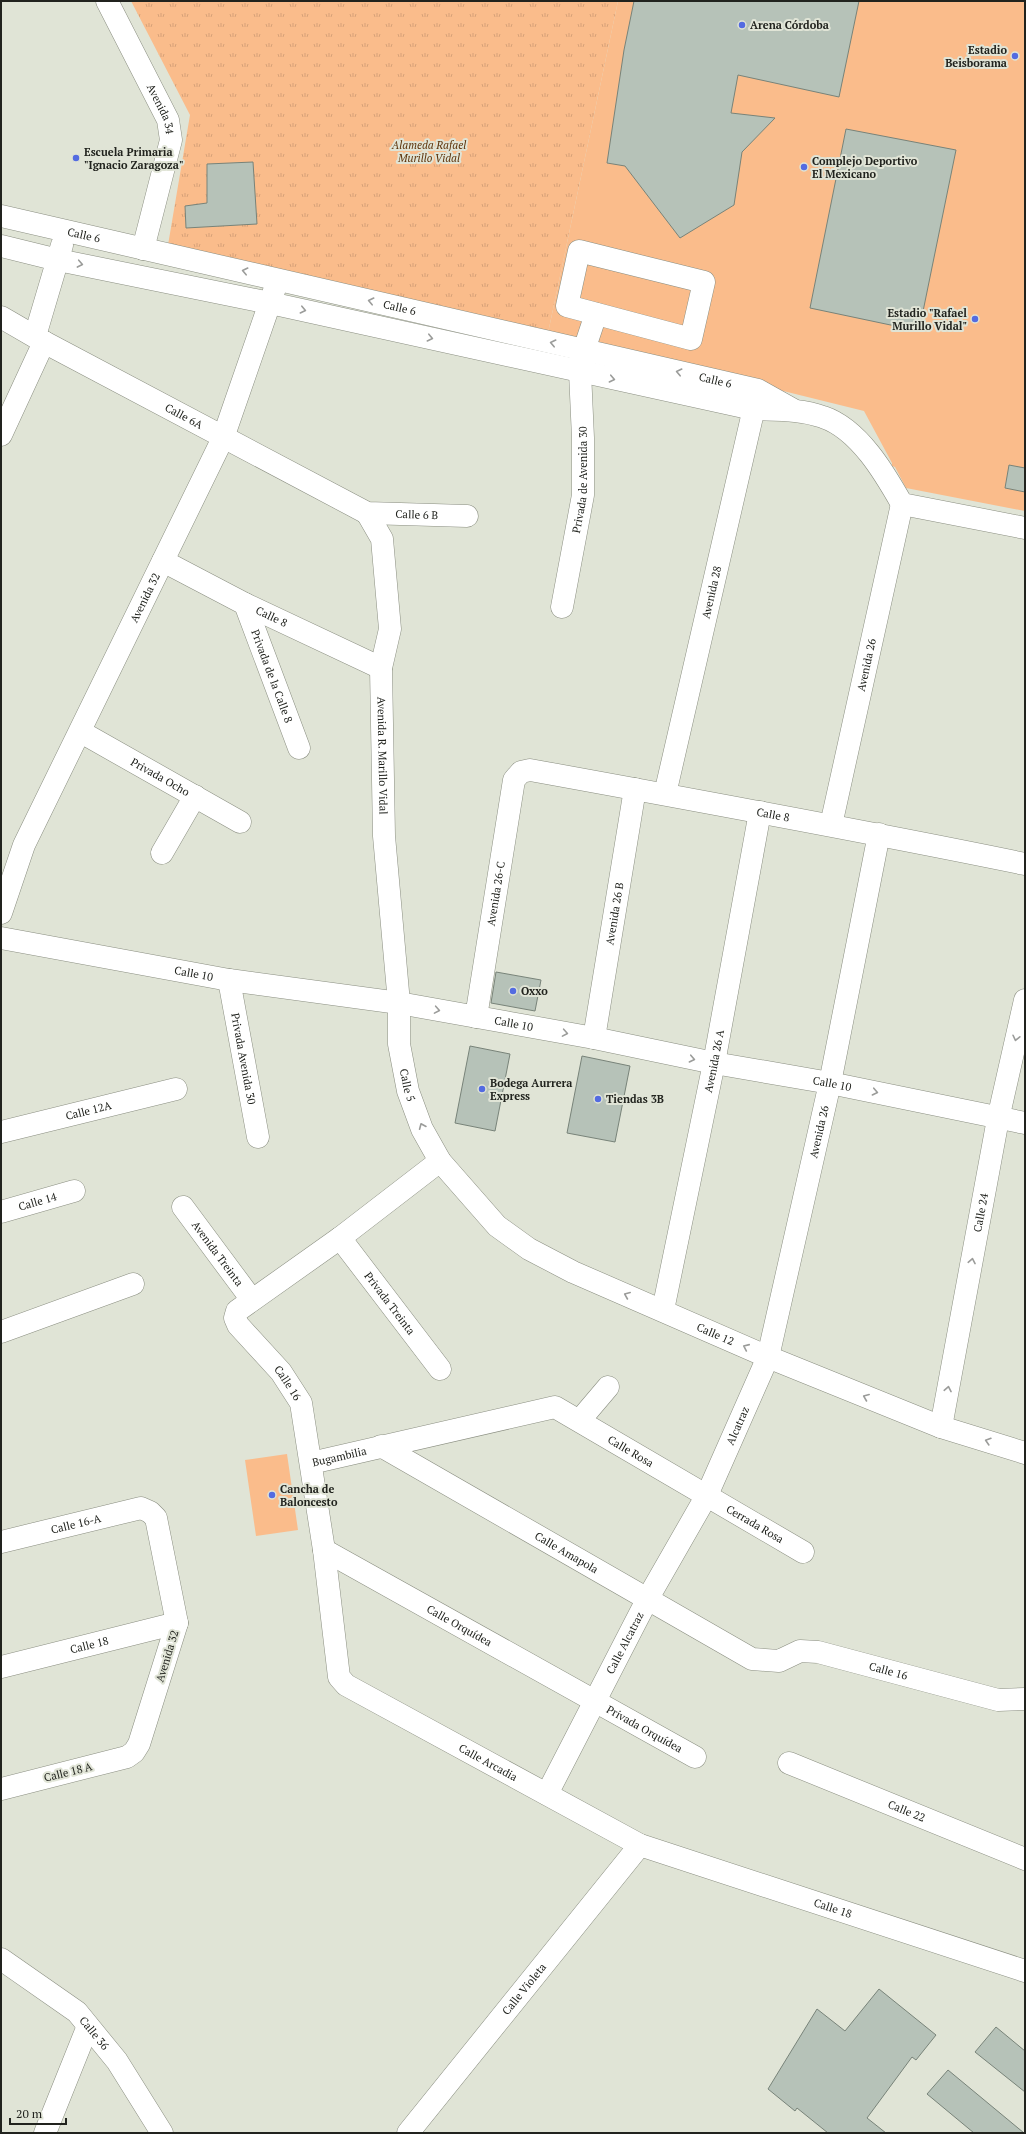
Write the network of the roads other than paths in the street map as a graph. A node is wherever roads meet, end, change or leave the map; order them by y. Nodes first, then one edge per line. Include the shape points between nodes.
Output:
1 (107, 1) edge
2 (1, 216) edge
3 (66, 230) junction
4 (1, 246) edge
5 (144, 249) junction
6 (58, 260) junction
7 (278, 279) junction
8 (270, 303) junction
9 (596, 314) junction
10 (1, 317) edge
11 (39, 339) junction
12 (584, 350) junction
13 (580, 372) junction
14 (756, 399) junction
15 (1, 435) edge
16 (222, 438) junction
17 (902, 504) junction
18 (367, 513) junction
19 (467, 516) dead end
20 (1025, 528) edge
21 (163, 561) junction
22 (245, 604) junction
23 (562, 607) dead end
24 (381, 668) junction
25 (81, 732) junction
26 (299, 748) dead end
27 (521, 772) joint
28 (635, 789) junction
29 (665, 794) junction
30 (195, 796) junction
31 (760, 812) junction
32 (240, 822) dead end
33 (831, 825) junction
34 (879, 834) junction
35 (162, 853) dead end
36 (1025, 864) edge
37 (1, 913) edge
38 (1, 938) edge
39 (229, 980) junction
40 (1025, 1000) edge
41 (399, 1003) junction
42 (476, 1017) junction
43 (594, 1038) junction
44 (714, 1063) junction
45 (830, 1083) junction
46 (176, 1089) dead end
47 (998, 1119) junction
48 (1025, 1123) edge
49 (1, 1132) edge
50 (258, 1137) dead end
51 (440, 1161) junction
52 (74, 1191) dead end
53 (183, 1206) dead end
54 (1, 1212) edge
55 (340, 1238) junction
56 (133, 1284) dead end
57 (252, 1300) junction
58 (663, 1310) junction
59 (1, 1332) edge
60 (768, 1357) junction
61 (440, 1369) dead end
62 (608, 1387) dead end
63 (555, 1407) joint
64 (580, 1420) junction
65 (941, 1427) junction
66 (381, 1446) junction
67 (1025, 1453) edge
68 (311, 1463) junction
69 (707, 1495) junction
70 (150, 1512) joint
71 (1, 1542) edge
72 (324, 1550) junction
73 (803, 1552) dead end
74 (648, 1598) junction
75 (177, 1623) junction
76 (752, 1659) joint
77 (1, 1667) edge
78 (339, 1677) joint
79 (1025, 1699) edge
80 (594, 1701) junction
81 (134, 1752) joint
82 (695, 1757) dead end
83 (789, 1762) dead end
84 (1, 1788) edge
85 (547, 1794) junction
86 (640, 1845) junction
87 (1025, 1859) edge
88 (1, 1959) edge
89 (1025, 1971) edge
90 (88, 2026) junction
91 (160, 2132) edge
92 (45, 2133) edge
93 (408, 2133) edge

1 - 5 street, Avenida 34 via 168,120 171,140
2 - 3 street, Calle 6
3 - 5 street, Calle 6
3 - 6 street
4 - 6 street, Calle 6
7 -> 5 street, Calle 6
6 -> 8 street, Calle 6
6 - 11 street
7 - 8 street, Avenida 32
12 -> 7 street, Calle 6
8 -> 13 street, Calle 6
8 - 16 street, Avenida 32
9 - 9 street via 691,339 704,282 579,251 566,306
9 - 12 street, Privada de Avenida 30
10 - 11 street, Calle 6A
11 - 15 street
11 - 16 street, Calle 6A
12 - 13 street, Privada de Avenida 30
14 -> 12 street, Calle 6
13 -> 14 street, Calle 6
13 - 23 street, Privada de Avenida 30 via 584,438 583,495
14 - 17 street, Calle 6 via 824,417 845,430 873,458
14 - 29 street, Avenida 28
16 - 18 street, Calle 6A
16 - 21 street, Avenida 32
17 - 20 street
17 - 33 street, Avenida 26
18 - 19 street, Calle 6 B
18 - 24 street, Avenida R. Marillo Vidal via 382,539 390,629
21 - 22 street, Calle 8
21 - 25 street, Avenida 32
22 - 24 street, Calle 8
22 - 26 street, Privada de la Calle 8
24 - 41 street, Avenida R. Marillo Vidal via 384,836
25 - 30 street, Privada Ocho
25 - 37 street, Avenida 32 via 24,845
27 - 28 street, Calle 8 via 530,770
27 - 42 street, Avenida 26-C via 514,780
28 - 29 street, Calle 8
28 - 43 street, Avenida 26 B
29 - 31 street, Calle 8
30 - 32 street, Privada Ocho
30 - 35 street
31 - 33 street, Calle 8
31 - 44 street, Avenida 26 A
33 - 34 street, Calle 8
34 - 36 street, Calle 8
34 - 45 street, Avenida 26
38 - 39 street, Calle 10
39 - 41 street, Calle 10
39 - 50 street, Privada Avenida 30
40 -> 47 street, Calle 24
41 -> 42 street, Calle 10
51 -> 41 street, Calle 5 via 422,1129 408,1091 399,1044
42 -> 43 street, Calle 10
43 -> 44 street, Calle 10
44 - 45 street, Calle 10
44 - 58 street, Avenida 26 A
45 -> 47 street, Calle 10
45 - 60 street, Avenida 26
46 - 49 street, Calle 12A
47 - 48 street, Calle 10
65 -> 47 street, Calle 24
51 - 55 street
58 -> 51 street, Calle 12 via 573,1272 529,1249 497,1226
52 - 54 street, Calle 14
53 - 57 street, Avenida Treinta
55 - 57 street
55 - 61 street, Privada Treinta
56 - 59 street
57 - 68 street, Calle 16 via 237,1311 235,1318 238,1325 281,1372 301,1403
60 -> 58 street, Calle 12
65 -> 60 street, Calle 12
60 - 69 street, Alcatraz
62 - 64 street
63 - 64 street, Calle Rosa
63 - 66 street, Bugambilia
64 - 69 street, Calle Rosa
67 -> 65 street, Calle 12
66 - 68 street, Bugambilia
66 - 74 street, Calle Amapola
68 - 72 street, Bugambilia
69 - 73 street, Cerrada Rosa
69 - 74 street, Calle Alcatraz
70 - 71 street, Calle 16-A via 141,1508
70 - 75 street, Avenida 32 via 156,1518
72 - 78 street, Bugambilia
72 - 80 street, Calle Orquídea
74 - 76 street, Calle Amapola
74 - 80 street, Calle Alcatraz
75 - 77 street, Calle 18
75 - 81 street, Avenida 32 via 140,1744
76 - 79 street, Calle 16 via 779,1661 800,1651 818,1652 998,1700
78 - 85 street, Calle Arcadia via 346,1685
80 - 82 street, Privada Orquídea
80 - 85 street, Calle Alcatraz
81 - 84 street, Calle 18 A via 128,1757
83 - 87 street, Calle 22
85 - 86 street, Calle Arcadia
86 - 89 street, Calle 18
86 - 93 street, Calle Violeta
88 - 90 street, Calle 36 via 77,2012
90 - 91 street, Calle 36 via 117,2061
90 - 92 street

